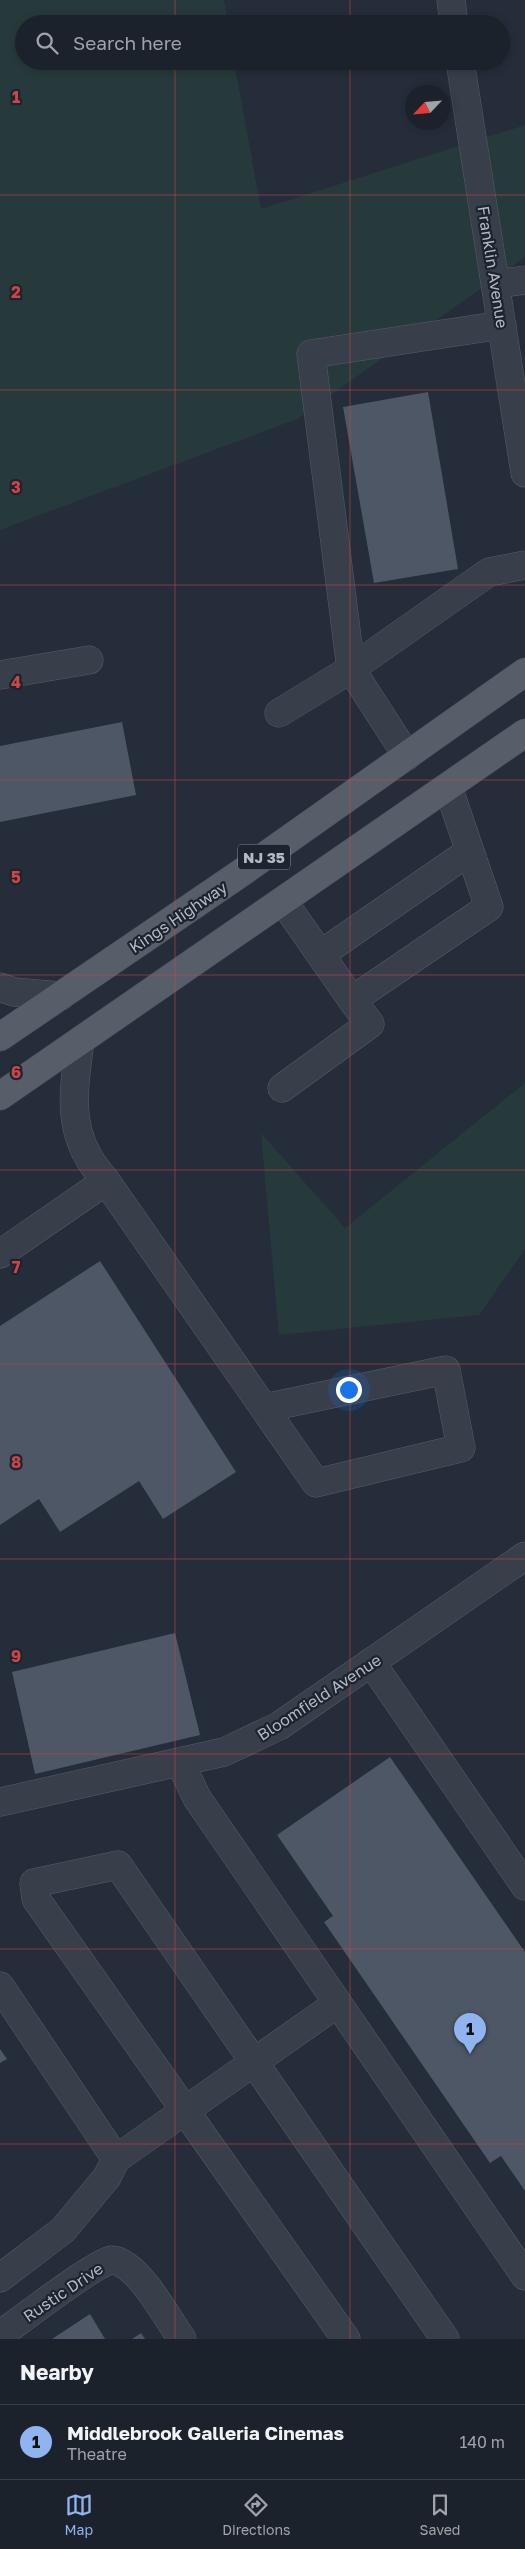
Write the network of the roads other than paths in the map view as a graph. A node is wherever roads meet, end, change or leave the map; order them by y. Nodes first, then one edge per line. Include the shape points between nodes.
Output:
1 (450, 0) edge
2 (452, 15) edge
3 (461, 70) edge
4 (525, 280) edge
5 (495, 284) junction
6 (502, 325) junction
7 (523, 443) edge
8 (525, 473) edge
9 (525, 565) edge
10 (89, 660) dead end
11 (351, 669) junction
12 (525, 672) edge
13 (0, 674) edge
14 (279, 713) dead end
15 (525, 733) edge
16 (407, 756) junction
17 (448, 787) junction
18 (470, 851) junction
19 (283, 901) junction
20 (321, 954) junction
21 (0, 987) edge
22 (61, 996) junction
23 (352, 1000) junction
24 (0, 1037) edge
25 (80, 1041) junction
26 (282, 1088) dead end
27 (0, 1096) edge
28 (106, 1181) junction
29 (0, 1254) edge
30 (264, 1408) junction
31 (525, 1556) edge
32 (371, 1662) junction
33 (180, 1762) junction
34 (0, 1802) edge
35 (522, 1873) edge
36 (0, 1986) edge
37 (338, 2003) junction
38 (253, 2062) junction
39 (184, 2109) junction
40 (116, 2159) junction
41 (525, 2276) edge
42 (0, 2278) edge
43 (0, 2335) edge
44 (182, 2339) edge
45 (346, 2339) edge
46 (445, 2339) edge

1 - 2 street
3 - 5 street, Franklin Avenue
4 - 5 street
5 - 6 street, Franklin Avenue
6 - 7 street, Franklin Avenue
6 - 11 street via 311,354
7 - 8 street, Franklin Avenue
9 - 11 street via 489,572
10 - 13 street
11 - 14 street
11 - 16 street
12 - 16 main road, Kings Highway / NJ 35
15 - 17 main road, NJ 35
16 - 22 main road, Kings Highway / NJ 35
17 - 18 street
17 - 19 main road, NJ 35
18 - 20 street
18 - 23 street via 489,906
19 - 20 street
19 - 25 main road, NJ 35
20 - 23 street
21 - 22 street via 14,992
22 - 24 main road, Kings Highway / NJ 35
23 - 26 street via 370,1024
25 - 27 main road, NJ 35
25 - 28 street via 74,1096 77,1130 88,1156
28 - 29 street
28 - 30 street
30 - 30 street via 316,1483 461,1448 446,1370
31 - 32 street, Bloomfield Avenue
32 - 33 street, Bloomfield Avenue via 255,1739 224,1752
32 - 35 street
33 - 34 street, Bloomfield Avenue
33 - 37 street via 197,1798
36 - 40 street
37 - 38 street
37 - 41 street
38 - 39 street
38 - 39 street via 118,1865 34,1883 36,1899
38 - 46 street
39 - 40 street
39 - 45 street
40 - 42 street via 107,2177 63,2230
43 - 44 street, Rustic Drive via 83,2276 113,2260 136,2273

